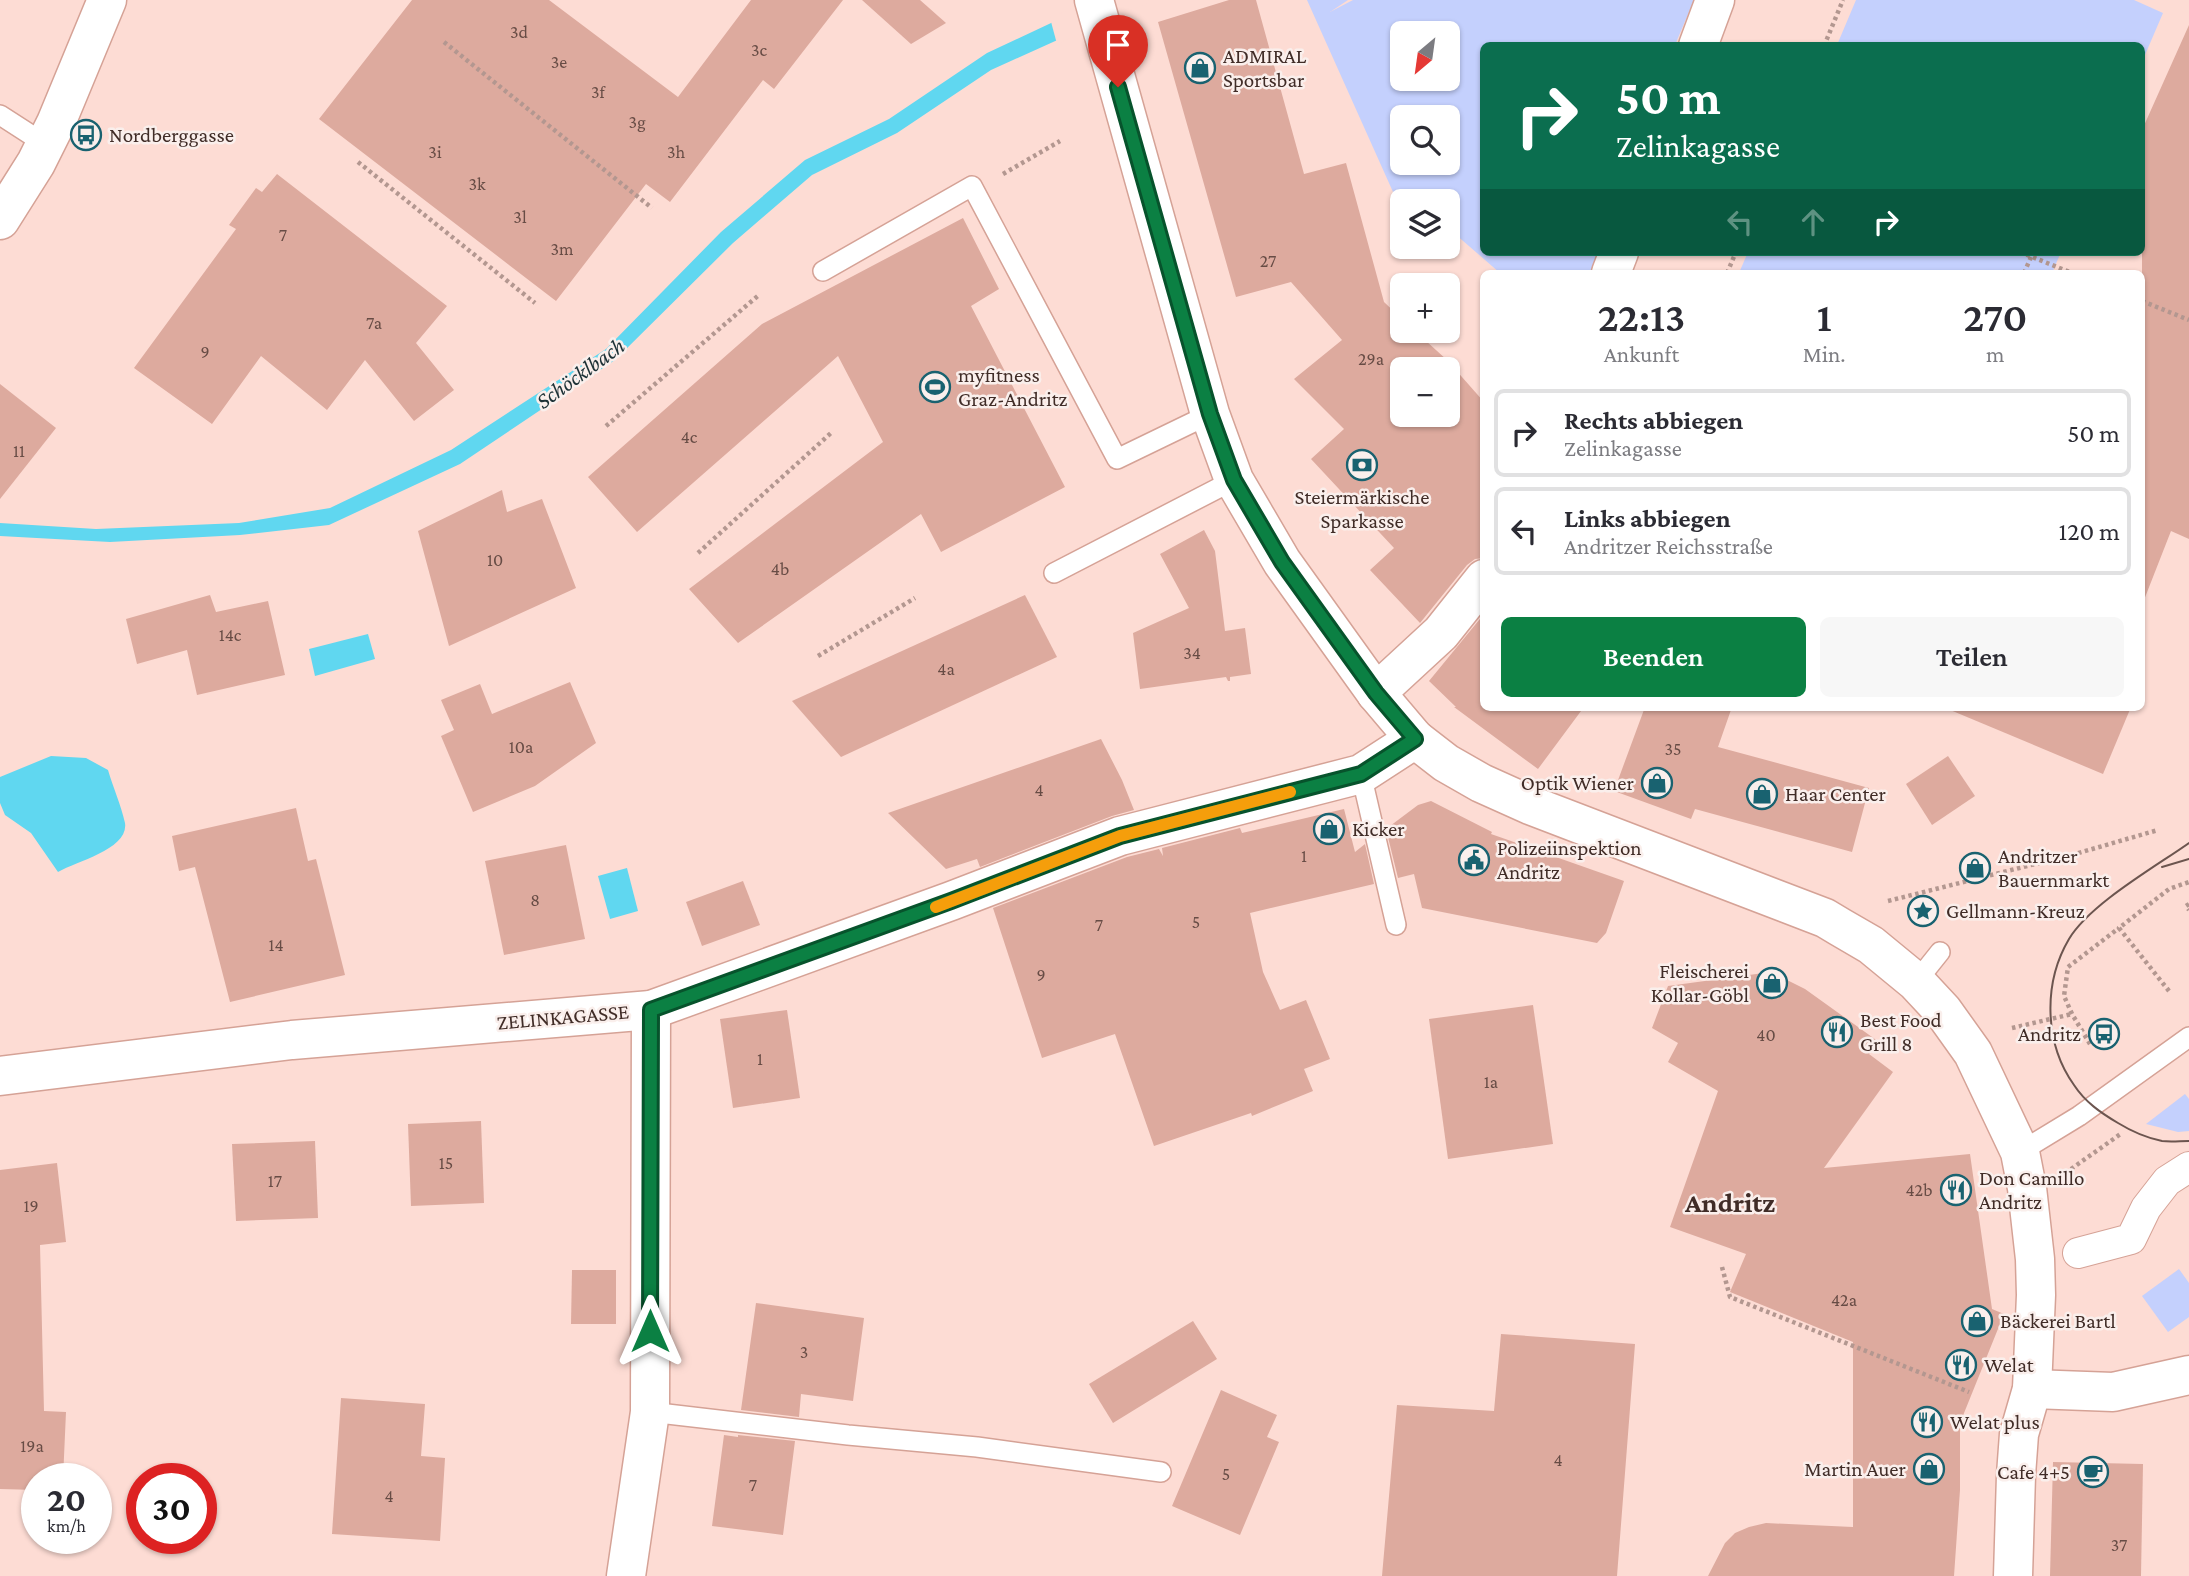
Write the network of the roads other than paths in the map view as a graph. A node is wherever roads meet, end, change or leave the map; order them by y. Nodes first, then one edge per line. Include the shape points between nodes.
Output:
1 (107, 0) edge
2 (1094, 0) edge
3 (1715, 0) edge
4 (1699, 42) edge
5 (0, 115) edge
6 (46, 144) junction
7 (0, 220) edge
8 (823, 271) dead end
9 (1210, 414) junction
10 (1234, 480) junction
11 (1054, 573) dead end
12 (1480, 584) edge
13 (1376, 693) junction
14 (1415, 739) junction
15 (1361, 774) junction
16 (1395, 925) dead end
17 (1940, 952) dead end
18 (1916, 982) junction
19 (651, 1010) junction
20 (2189, 1037) edge
21 (0, 1076) edge
22 (2020, 1152) junction
23 (2189, 1167) edge
24 (2078, 1253) dead end
25 (2189, 1375) edge
26 (2032, 1389) junction
27 (650, 1412) junction
28 (1161, 1472) dead end
29 (626, 1576) edge
30 (2013, 1576) edge

1 - 6 street
2 - 9 street
3 - 4 street
5 - 6 lane
6 - 7 street
8 - 9 lane via 972,186 1117,460
9 - 10 street
10 - 11 lane
10 - 13 street via 1282,562
12 - 13 street via 1441,633
13 - 14 street
14 - 15 street, ZELINKAGASSE
14 - 18 street via 1481,783 1825,918 1871,944
15 - 16 lane
15 - 19 street, ZELINKAGASSE via 1120,836
17 - 18 lane
18 - 22 street via 1973,1053
19 - 21 street, ZELINKAGASSE via 292,1040
19 - 27 street
20 - 22 lane
22 - 26 street via 2035,1259
23 - 24 street via 2167,1181 2131,1239
25 - 26 street via 2113,1392
26 - 30 street via 2018,1448
27 - 28 lane
27 - 29 street

